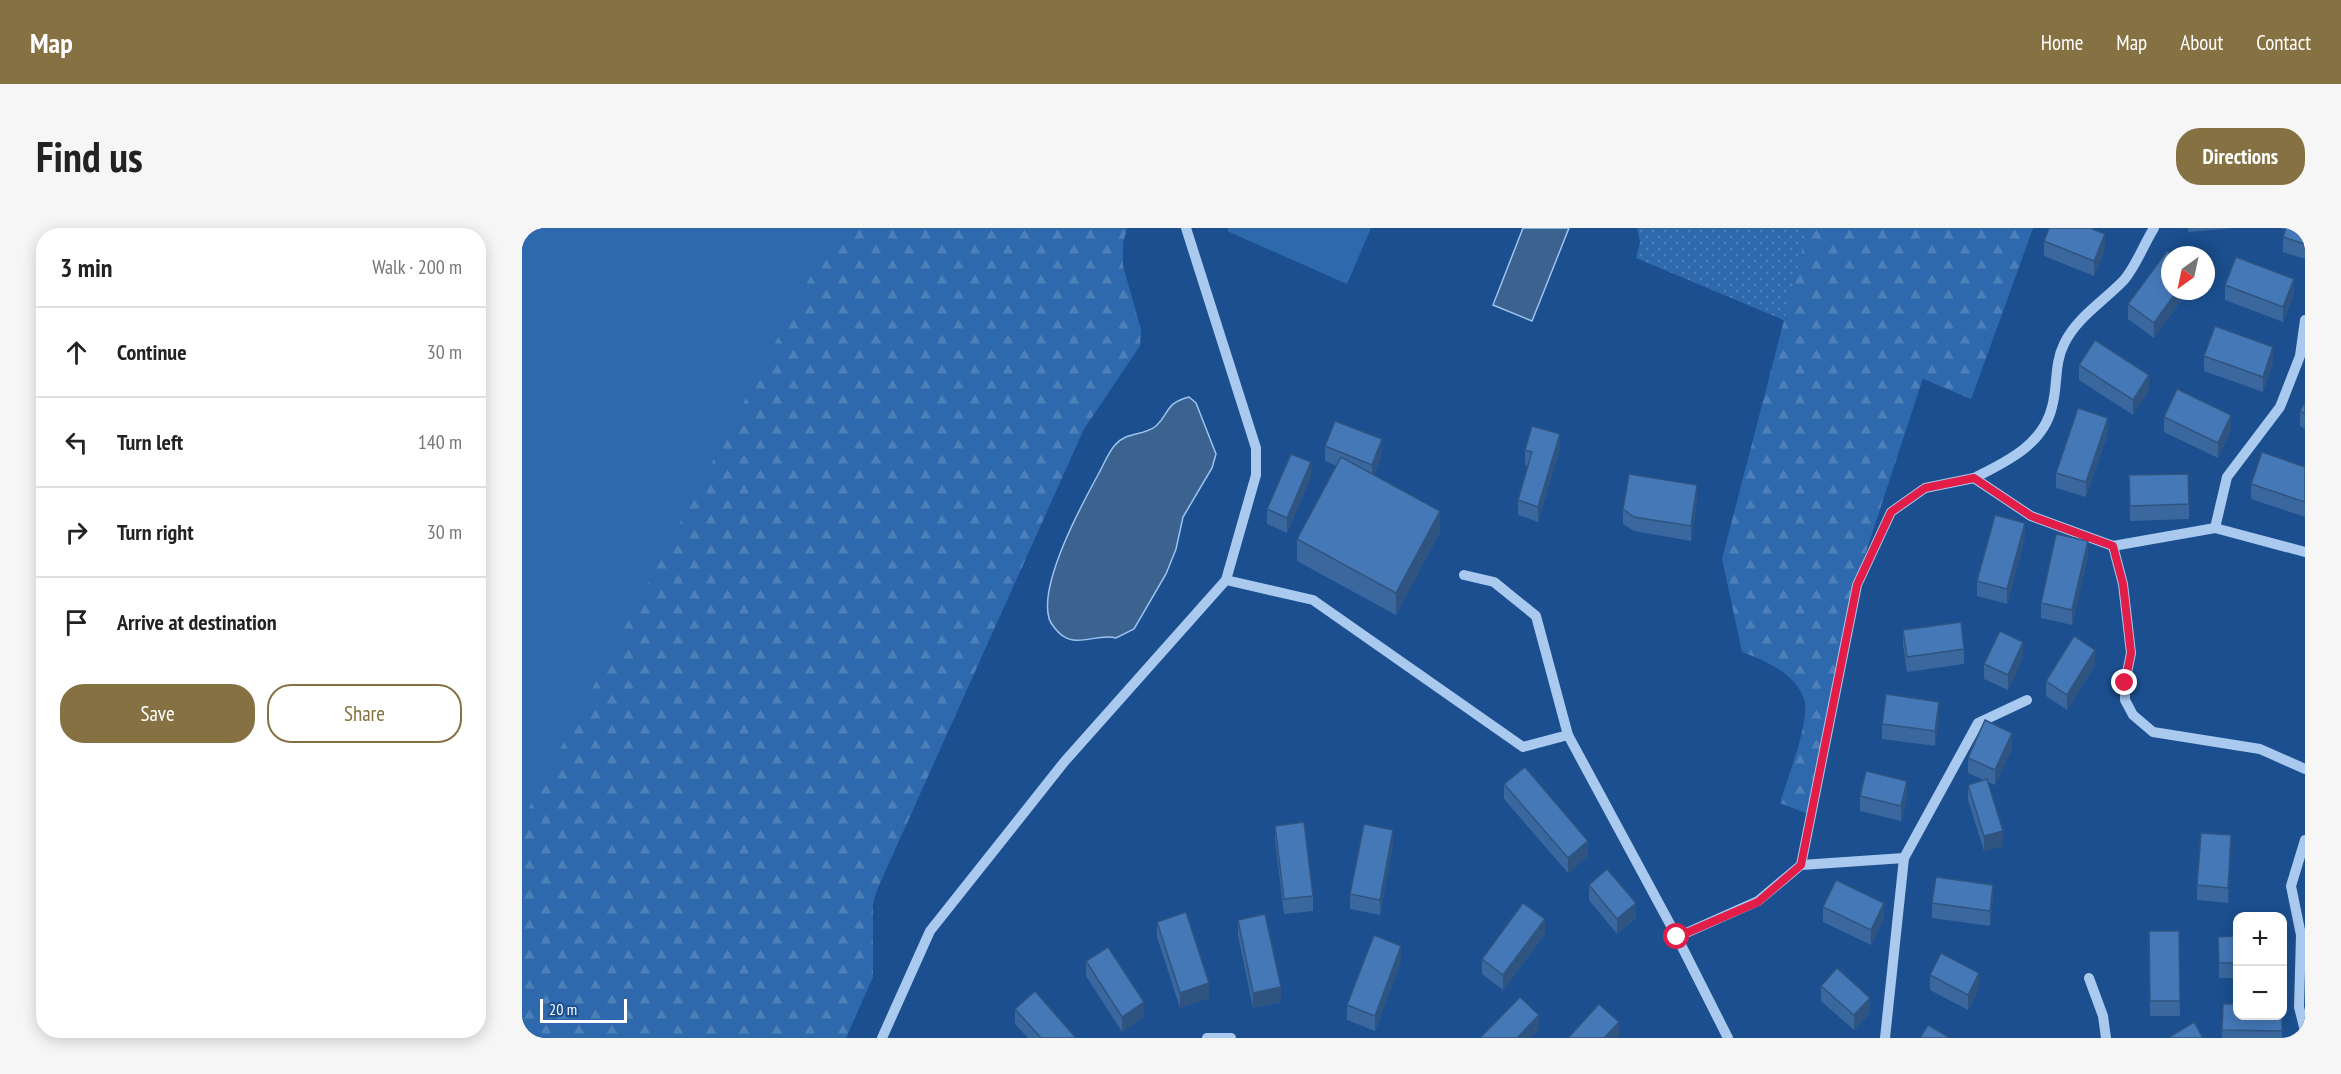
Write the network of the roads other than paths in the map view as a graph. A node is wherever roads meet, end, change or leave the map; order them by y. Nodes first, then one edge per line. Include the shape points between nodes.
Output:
1 (1186, 228) edge
2 (2154, 228) edge
3 (2305, 320) edge
4 (1974, 478) junction
5 (2214, 528) junction
6 (2113, 546) junction
7 (2305, 552) edge
8 (1464, 575) dead end
9 (1226, 580) junction
10 (2027, 700) dead end
11 (1568, 735) junction
12 (2305, 770) edge
13 (2305, 840) edge
14 (1904, 858) junction
15 (1801, 865) junction
16 (1677, 937) junction
17 (2089, 978) dead end
18 (2305, 1031) edge
19 (882, 1038) edge
20 (1207, 1038) edge
21 (1231, 1038) edge
22 (1728, 1038) edge
23 (1885, 1038) edge
24 (2106, 1038) edge

1 - 9 lane via 1256,448 1256,475
2 - 4 lane via 2126,278 2080,321 2064,343 2043,432 2009,461
3 - 5 lane via 2300,356 2280,407 2227,477
4 - 6 lane via 2031,516
4 - 15 lane via 1925,488 1891,512 1857,585
5 - 6 lane
5 - 7 lane
6 - 12 lane via 2123,584 2131,653 2125,700 2133,715 2153,732 2260,748
8 - 11 lane via 1494,582 1536,616
9 - 11 lane via 1313,600 1522,747
9 - 19 lane via 1065,760 930,931
10 - 14 lane via 1978,723
11 - 16 lane
13 - 18 lane via 2290,886 2301,935 2299,1007
14 - 15 lane
14 - 23 lane
15 - 16 lane via 1758,902
16 - 22 lane
17 - 24 lane via 2103,1016
20 - 21 lane

